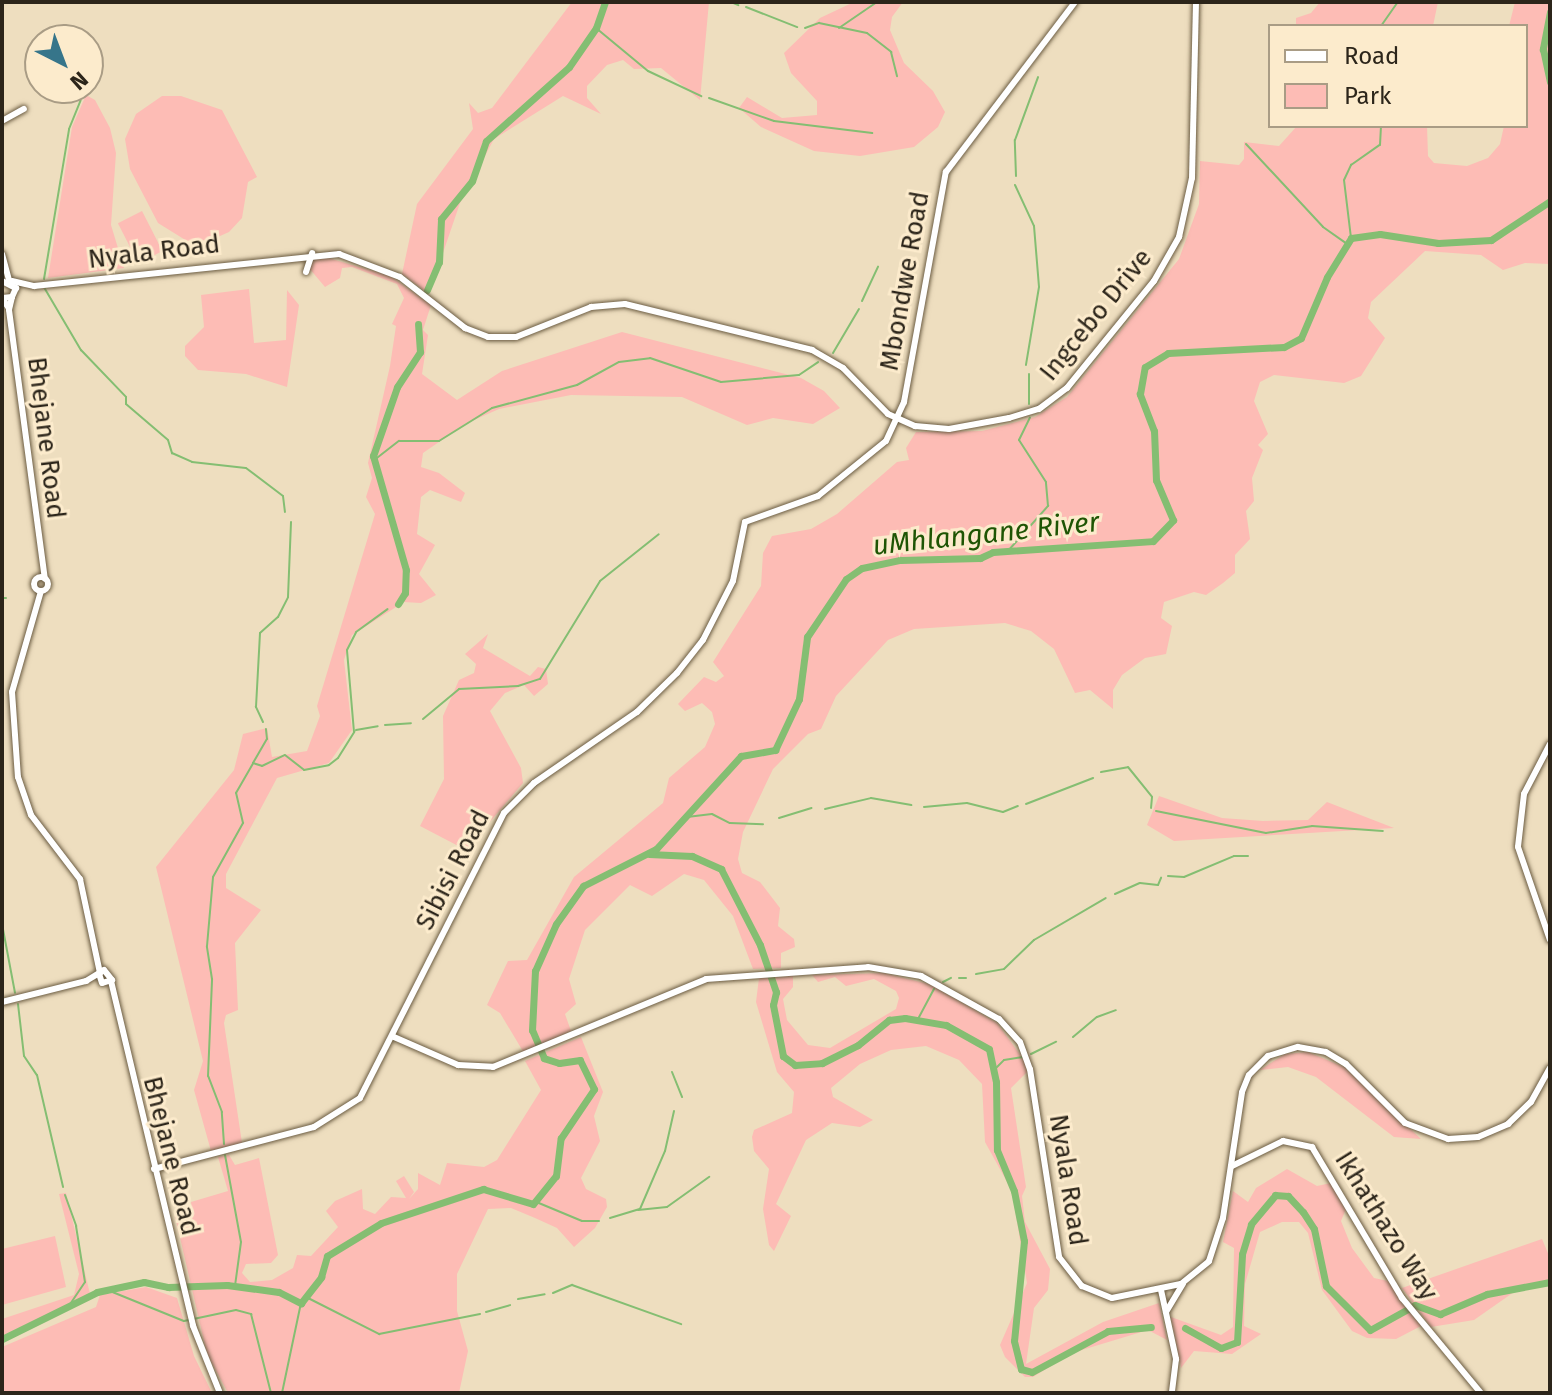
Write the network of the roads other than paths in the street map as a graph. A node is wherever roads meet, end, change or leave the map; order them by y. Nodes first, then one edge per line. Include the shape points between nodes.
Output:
1 (1075, 2) edge
2 (1196, 2) edge
3 (24, 109) dead end
4 (2, 121) edge
5 (312, 253) junction
6 (2, 254) edge
7 (4, 266) edge
8 (306, 272) dead end
9 (6, 280) edge
10 (34, 286) junction
11 (13, 296) junction
12 (2, 298) edge
13 (9, 310) junction
14 (898, 420) junction
15 (745, 522) joint
16 (42, 575) junction
17 (39, 590) junction
18 (1550, 744) edge
19 (1550, 940) edge
20 (101, 959) junction
21 (108, 971) junction
22 (100, 978) junction
23 (111, 981) junction
24 (110, 995) junction
25 (2, 1002) edge
26 (394, 1037) junction
27 (1550, 1068) edge
28 (1232, 1166) junction
29 (154, 1169) junction
30 (1186, 1282) junction
31 (1161, 1290) junction
32 (1166, 1312) junction
33 (220, 1393) edge
34 (1172, 1393) edge
35 (1481, 1393) edge

1 - 14 street, Mbondwe Road via 943,178
2 - 14 street, Ingcebo Drive via 1191,191 1182,231 1162,270 1067,388 1044,406 949,429
3 - 4 street
5 - 8 street
5 - 10 street, Nyala Road
5 - 14 street, Nyala Road via 353,257 391,272 465,328 488,337 516,337 580,310 615,303 801,347 843,368
6 - 7 street
7 - 9 street
9 - 10 street, Nyala Road
9 - 11 street
10 - 11 street, Nyala Road
11 - 12 street, Nyala Road
11 - 13 street, Bhejane Road
12 - 13 street, Bhejane Road
13 - 16 street, Bhejane Road
14 - 15 street, Mbondwe Road via 878,449 822,494
15 - 26 street, Sibisi Road via 733,581 703,640 677,673 628,719 534,783 499,820
16 - 17 street
16 - 17 street via 47,586
17 - 20 street via 12,692 18,777 31,815 80,879
18 - 19 street via 1524,794 1518,847
20 - 21 street
20 - 22 street
21 - 22 street
21 - 23 street
22 - 23 street
22 - 24 street, Bhejane Road
22 - 25 street
23 - 24 street, Bhejane Road
24 - 29 street, Bhejane Road
26 - 29 street, Sibisi Road via 366,1091 331,1120
26 - 31 street, Nyala Road via 470,1067 499,1066 693,982 785,972 900,970 930,980 1007,1026 1028,1060 1063,1265 1082,1286 1104,1297
27 - 28 street, Nyala Road via 1531,1102 1508,1124 1478,1137 1448,1139 1401,1120 1333,1055 1307,1048 1283,1050 1259,1063 1246,1081
28 - 30 street, Nyala Road via 1217,1245 1205,1267
28 - 35 street, Ikhathazo Way via 1283,1141 1312,1147 1408,1305
29 - 33 street, Bhejane Road via 193,1326
30 - 31 street, Nyala Road
30 - 32 street
31 - 32 street
32 - 34 street via 1177,1364

